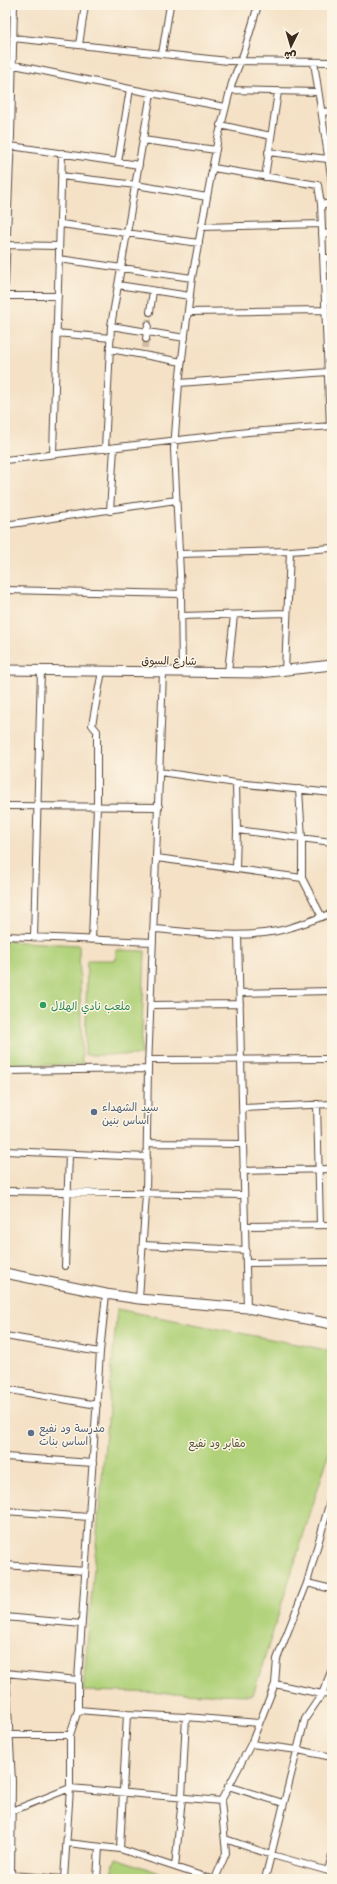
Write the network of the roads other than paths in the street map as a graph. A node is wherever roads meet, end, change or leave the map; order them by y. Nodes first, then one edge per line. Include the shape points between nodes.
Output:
1 (14, 5) edge
2 (85, 5) edge
3 (170, 5) edge
4 (258, 5) edge
5 (13, 38) junction
6 (79, 45) junction
7 (162, 54) junction
8 (241, 61) junction
9 (314, 62) junction
10 (332, 62) edge
11 (5, 63) edge
12 (13, 64) junction
13 (130, 89) junction
14 (230, 90) junction
15 (278, 92) junction
16 (318, 92) junction
17 (151, 93) junction
18 (226, 107) junction
19 (332, 111) edge
20 (322, 112) junction
21 (220, 125) junction
22 (8, 127) edge
23 (271, 136) junction
24 (143, 140) junction
25 (11, 146) junction
26 (330, 148) edge
27 (216, 150) junction
28 (268, 152) junction
29 (62, 153) junction
30 (328, 159) junction
31 (118, 162) junction
32 (139, 165) junction
33 (213, 168) junction
34 (62, 176) junction
35 (265, 177) junction
36 (332, 183) edge
37 (136, 184) junction
38 (207, 197) junction
39 (321, 204) junction
40 (332, 204) edge
41 (61, 224) junction
42 (322, 224) junction
43 (202, 228) junction
44 (128, 233) junction
45 (332, 233) edge
46 (322, 234) junction
47 (199, 242) junction
48 (6, 245) edge
49 (59, 246) junction
50 (323, 258) junction
51 (332, 258) edge
52 (59, 259) junction
53 (121, 267) junction
54 (192, 278) junction
55 (5, 284) edge
56 (118, 285) junction
57 (153, 292) junction
58 (5, 296) edge
59 (58, 296) junction
60 (190, 296) junction
61 (325, 297) junction
62 (332, 297) edge
63 (326, 310) junction
64 (150, 312) tunnel mouth
65 (188, 312) junction
66 (329, 323) edge
67 (111, 326) junction
68 (148, 329) junction
69 (56, 333) junction
70 (111, 338) junction
71 (185, 338) junction
72 (146, 339) tunnel mouth
73 (145, 348) tunnel mouth
74 (110, 349) junction
75 (144, 355) junction
76 (182, 362) junction
77 (330, 363) edge
78 (328, 372) junction
79 (179, 383) junction
80 (331, 398) edge
81 (331, 426) edge
82 (174, 440) junction
83 (114, 448) junction
84 (105, 449) junction
85 (53, 454) junction
86 (5, 460) edge
87 (176, 500) junction
88 (110, 511) junction
89 (5, 525) edge
90 (332, 548) edge
91 (290, 551) junction
92 (179, 554) junction
93 (5, 590) edge
94 (181, 594) junction
95 (287, 613) junction
96 (234, 615) junction
97 (181, 616) junction
98 (332, 665) edge
99 (5, 670) edge
100 (41, 670) junction
101 (102, 671) junction
102 (285, 671) junction
103 (163, 672) junction
104 (182, 672) junction
105 (228, 672) junction
106 (160, 772) junction
107 (236, 783) junction
108 (299, 789) junction
109 (332, 793) edge
110 (39, 805) junction
111 (5, 806) edge
112 (97, 806) junction
113 (159, 807) junction
114 (237, 830) junction
115 (302, 839) junction
116 (332, 842) edge
117 (156, 858) junction
118 (236, 869) junction
119 (302, 878) junction
120 (332, 913) edge
121 (322, 917) junction
122 (154, 929) junction
123 (238, 935) junction
124 (5, 936) edge
125 (34, 938) junction
126 (92, 940) junction
127 (153, 942) junction
128 (332, 991) edge
129 (240, 993) junction
130 (240, 1004) junction
131 (151, 1005) junction
132 (332, 1059) edge
133 (148, 1060) junction
134 (241, 1061) junction
135 (148, 1069) junction
136 (5, 1070) edge
137 (317, 1104) junction
138 (332, 1104) edge
139 (242, 1108) junction
140 (147, 1143) junction
141 (243, 1144) junction
142 (5, 1151) edge
143 (69, 1154) junction
144 (146, 1157) junction
145 (318, 1169) junction
146 (332, 1169) edge
147 (243, 1170) junction
148 (5, 1191) edge
149 (67, 1193) junction
150 (146, 1194) junction
151 (244, 1195) junction
152 (320, 1224) junction
153 (332, 1225) edge
154 (245, 1226) junction
155 (143, 1246) junction
156 (246, 1250) junction
157 (332, 1262) edge
158 (246, 1263) junction
159 (65, 1266) dead end
160 (5, 1274) edge
161 (106, 1294) junction
162 (139, 1299) junction
163 (247, 1308) junction
164 (332, 1324) edge
165 (5, 1336) edge
166 (100, 1352) junction
167 (5, 1389) edge
168 (97, 1405) junction
169 (5, 1457) edge
170 (93, 1463) junction
171 (332, 1494) edge
172 (5, 1511) edge
173 (89, 1517) junction
174 (5, 1565) edge
175 (85, 1571) junction
176 (308, 1583) junction
177 (332, 1589) edge
178 (5, 1617) edge
179 (82, 1624) junction
180 (332, 1669) edge
181 (5, 1674) edge
182 (78, 1680) junction
183 (275, 1684) junction
184 (322, 1694) junction
185 (332, 1695) edge
186 (78, 1710) junction
187 (127, 1714) junction
188 (186, 1717) junction
189 (259, 1723) junction
190 (9, 1735) junction
191 (70, 1735) junction
192 (251, 1744) junction
193 (298, 1750) junction
194 (332, 1757) edge
195 (228, 1786) junction
196 (70, 1788) junction
197 (123, 1792) junction
198 (182, 1798) junction
199 (220, 1801) junction
200 (283, 1804) junction
201 (12, 1811) junction
202 (8, 1825) edge
203 (225, 1839) junction
204 (66, 1843) junction
205 (99, 1847) junction
206 (120, 1849) junction
207 (272, 1855) junction
208 (332, 1855) edge
209 (175, 1867) junction
210 (330, 1871) edge
211 (8, 1877) edge
212 (63, 1879) edge
213 (97, 1879) edge
214 (211, 1879) edge
215 (215, 1879) edge
216 (265, 1879) edge

1 - 5 street
2 - 6 street
3 - 7 street
4 - 8 street
5 - 6 street
5 - 12 street
6 - 7 street
7 - 8 street
8 - 9 street
8 - 14 street
9 - 10 street
9 - 16 street
11 - 12 street
12 - 13 street
12 - 22 street
13 - 17 street
13 - 31 street
14 - 15 street
14 - 18 street
15 - 16 street
15 - 23 street
16 - 20 street
17 - 18 street
17 - 24 street
18 - 21 street
19 - 20 street
20 - 26 street
21 - 23 street
21 - 27 street
22 - 25 street
23 - 28 street
24 - 27 street
24 - 32 street
25 - 29 street
25 - 48 street
26 - 30 street
27 - 33 street
28 - 30 street
28 - 35 street
29 - 31 street
29 - 34 street
30 - 36 street
31 - 32 street
32 - 37 street
33 - 35 street
33 - 38 street
34 - 37 street
34 - 41 street
35 - 39 street via 318,186
37 - 38 street
37 - 44 street
38 - 43 street
39 - 40 street
39 - 42 street
41 - 44 street
41 - 49 street
42 - 43 street
42 - 46 street
43 - 47 street
44 - 47 street
44 - 53 street
45 - 46 street
46 - 50 street
47 - 54 street
48 - 49 street
48 - 55 street
49 - 52 street
50 - 51 street
50 - 61 street
52 - 53 street
52 - 59 street
53 - 54 street
53 - 56 street
54 - 60 street
56 - 57 street
56 - 67 street
57 - 60 street
57 - 64 street
58 - 59 street
59 - 69 street
60 - 65 street
61 - 62 street
61 - 63 street
63 - 65 street
63 - 66 street
65 - 71 street
66 - 77 street
67 - 68 street
67 - 70 street
68 - 71 street
68 - 72 street
69 - 70 street
69 - 85 street
70 - 74 street
71 - 76 street
73 - 75 street
74 - 75 street
74 - 84 street
75 - 76 street
76 - 79 street
77 - 78 street
78 - 79 street
78 - 80 street
79 - 82 street
80 - 81 street
81 - 82 street
82 - 83 street
82 - 87 street
83 - 84 street
83 - 88 street
84 - 85 street
85 - 86 street
87 - 88 street
87 - 92 street
88 - 89 street
90 - 91 street
91 - 92 street
91 - 95 street
92 - 94 street
93 - 94 street
94 - 97 street
95 - 96 street
95 - 102 street
96 - 97 street
96 - 105 street
97 - 104 street
98 - 102 street, شارع السوق
99 - 100 street, شارع السوق
100 - 101 street, شارع السوق
100 - 110 street
101 - 103 street, شارع السوق
101 - 112 street via 92,725 97,731
102 - 105 street, شارع السوق
103 - 104 street, شارع السوق
103 - 106 street
104 - 105 street, شارع السوق
106 - 107 street
106 - 113 street
107 - 108 street
107 - 114 street
108 - 109 street
108 - 115 street
110 - 111 street
110 - 112 street
110 - 125 street
112 - 113 street
112 - 126 street
113 - 117 street
114 - 115 street
114 - 118 street
115 - 116 street
115 - 119 street
117 - 118 street
117 - 122 street
118 - 119 street
119 - 121 street
120 - 121 street
121 - 123 street via 275,932
122 - 123 street
122 - 127 street
123 - 129 street
124 - 125 street
125 - 126 street
126 - 127 street
127 - 131 street
128 - 129 street
129 - 130 street
130 - 131 street
130 - 134 street
131 - 133 street
132 - 134 street
133 - 134 street
133 - 135 street
134 - 139 street
135 - 136 street
135 - 140 street
137 - 138 street
137 - 139 street
137 - 145 street
139 - 141 street
140 - 141 street
140 - 144 street
141 - 147 street
142 - 143 street
143 - 144 street
143 - 149 street
144 - 150 street
145 - 146 street
145 - 147 street
145 - 152 street
147 - 151 street
148 - 149 street
149 - 150 street
149 - 159 street
150 - 151 street
150 - 155 street
151 - 154 street
152 - 153 street
152 - 154 street
154 - 156 street
155 - 156 street
155 - 162 street
156 - 158 street
157 - 158 street
158 - 163 street
160 - 161 street
161 - 162 street
161 - 166 street
162 - 163 street
163 - 164 street
165 - 166 street
166 - 168 street
167 - 168 street
168 - 170 street
169 - 170 street
170 - 173 street
171 - 176 street
172 - 173 street
173 - 175 street
174 - 175 street
175 - 179 street
176 - 177 street
176 - 183 street via 277,1659
178 - 179 street
179 - 182 street
180 - 184 street
181 - 182 street
181 - 190 street
182 - 186 street
183 - 184 street
183 - 189 street
184 - 185 street
184 - 193 street via 306,1719
186 - 187 street
186 - 191 street
187 - 188 street
187 - 197 street
188 - 189 street
188 - 198 street
189 - 192 street
190 - 191 street
190 - 201 street
191 - 196 street
192 - 193 street
192 - 195 street
193 - 194 street
193 - 200 street
195 - 199 street
195 - 200 street
196 - 197 street
196 - 201 street
196 - 204 street
197 - 198 street
197 - 206 street
198 - 199 street
198 - 209 street
199 - 203 street
200 - 207 street
201 - 202 street
202 - 211 street
203 - 207 street
203 - 215 street via 226,1853
204 - 205 street
204 - 212 street
205 - 206 street
205 - 213 street
206 - 209 street
207 - 210 street
207 - 216 street
208 - 210 street
209 - 214 street
211 - 212 street

